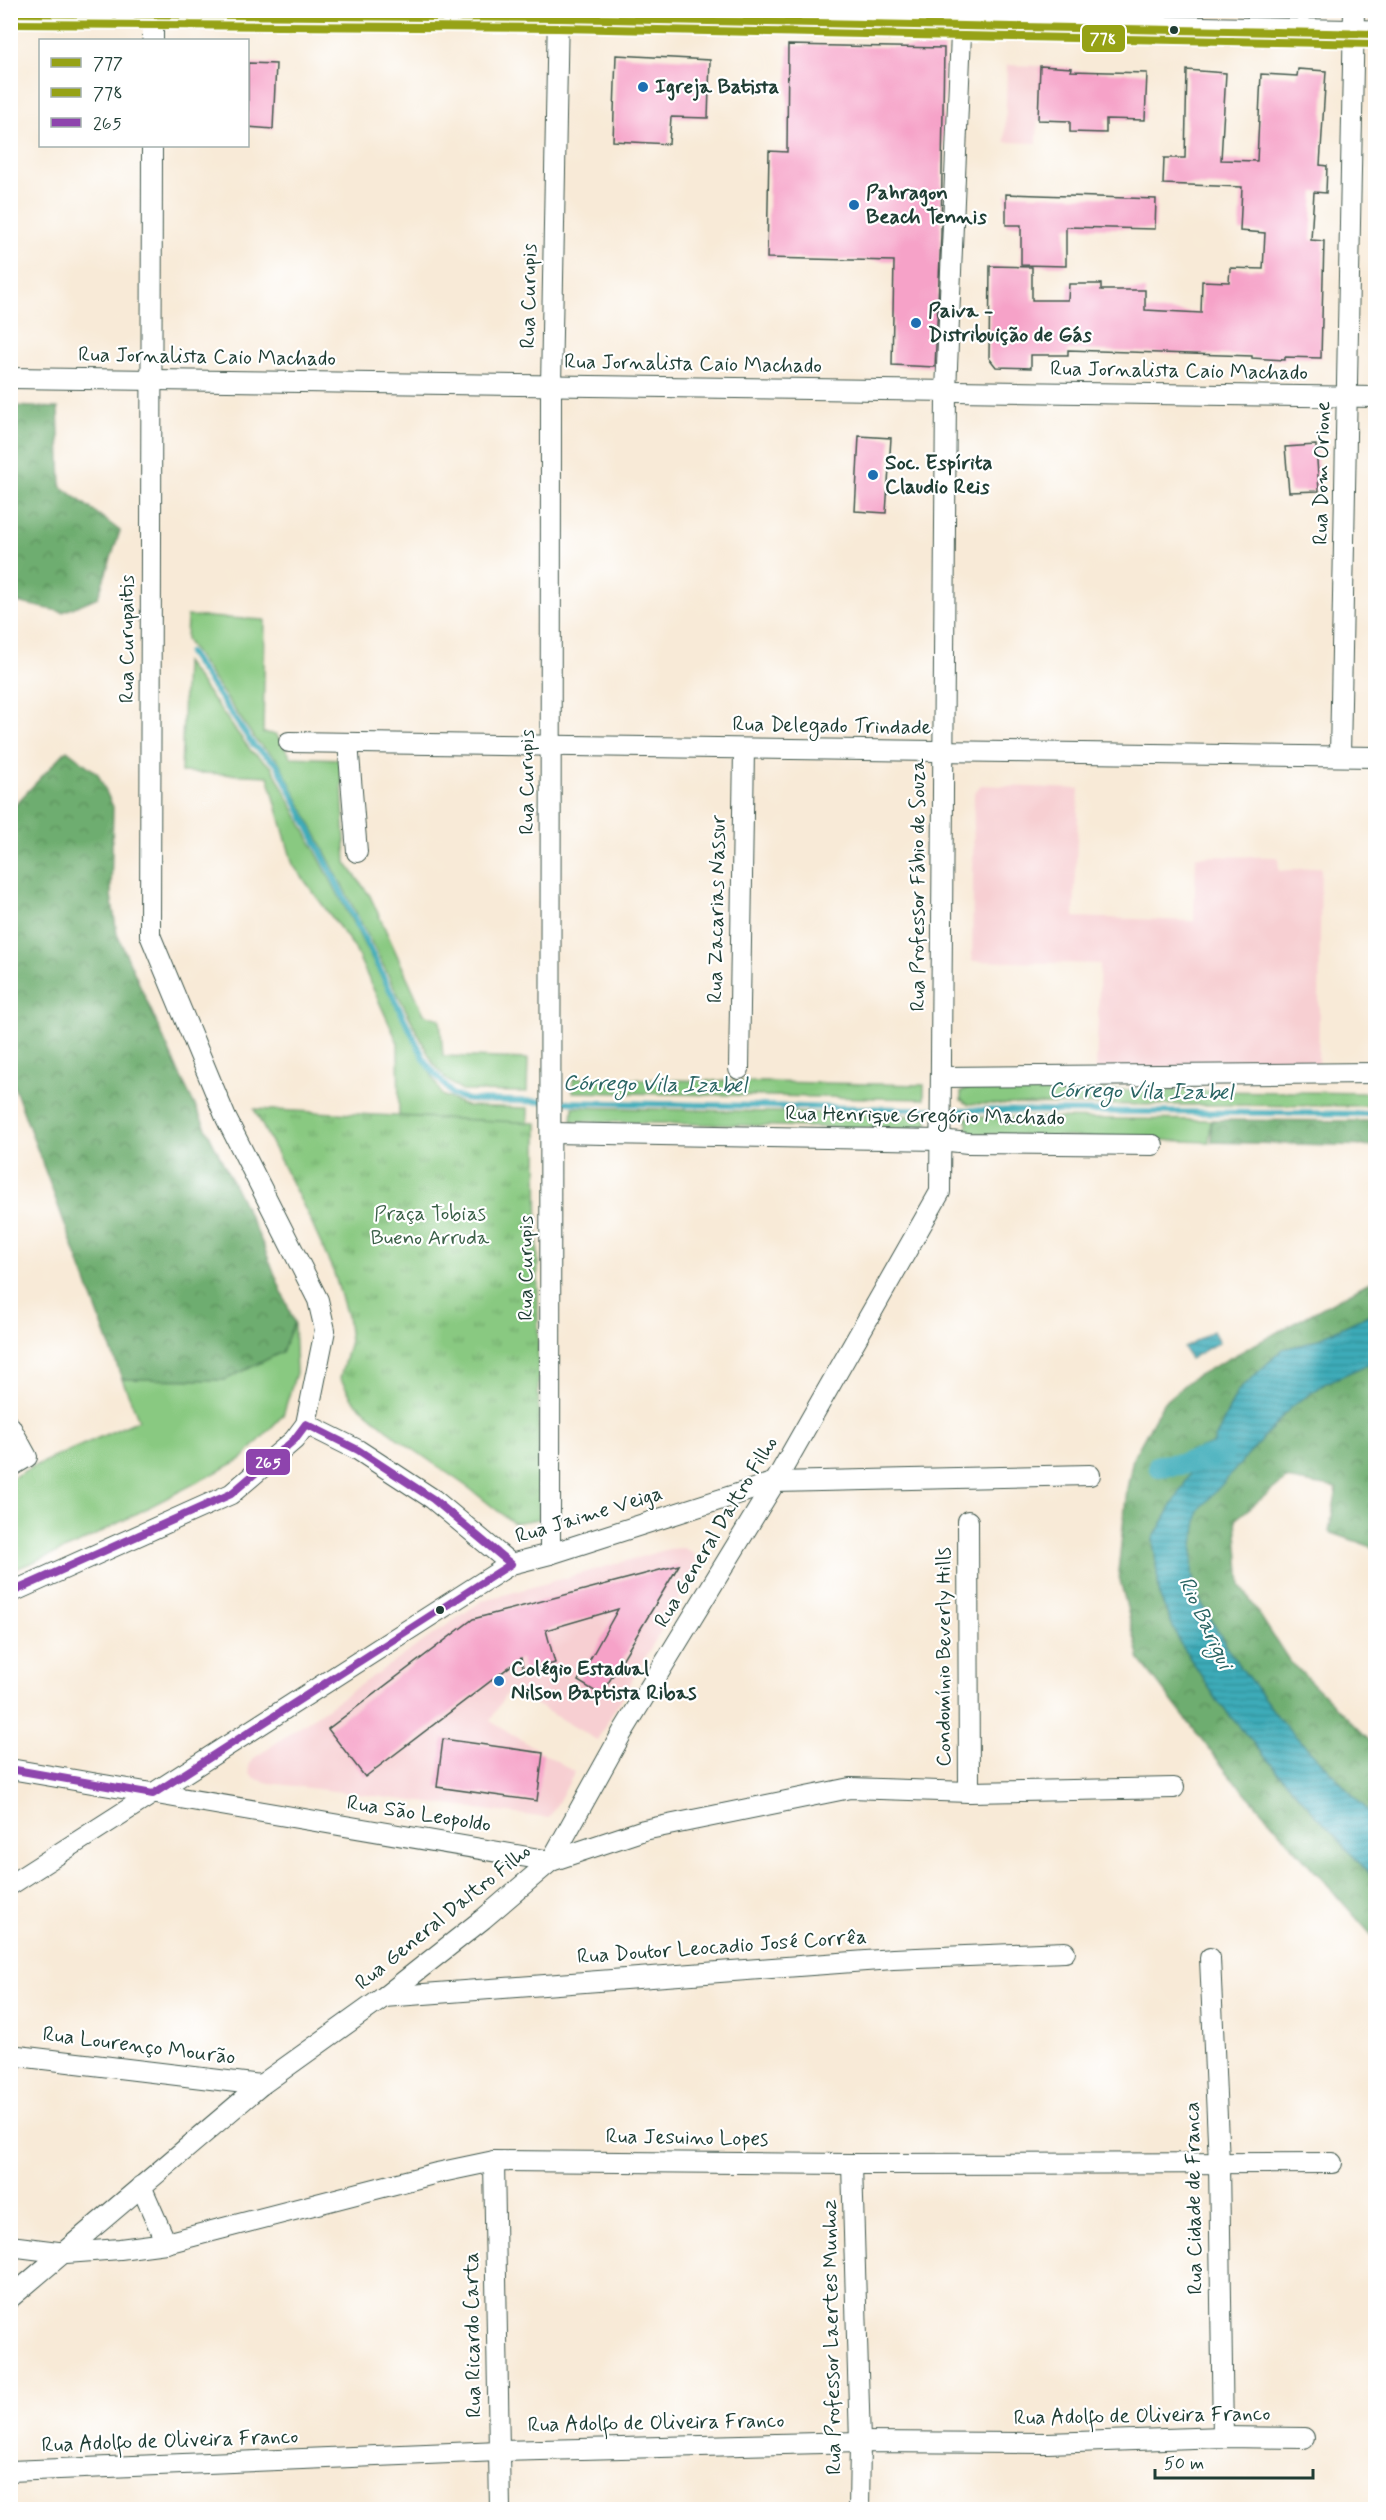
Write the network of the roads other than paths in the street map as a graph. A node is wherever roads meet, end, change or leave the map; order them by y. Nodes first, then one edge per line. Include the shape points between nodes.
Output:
1 (10, 14) edge
2 (558, 14) edge
3 (962, 18) edge
4 (1361, 26) edge
5 (153, 28) edge
6 (152, 147) edge
7 (10, 378) edge
8 (151, 380) junction
9 (551, 386) junction
10 (946, 391) junction
11 (1347, 397) junction
12 (1376, 398) edge
13 (288, 742) dead end
14 (348, 743) junction
15 (551, 746) junction
16 (744, 749) junction
17 (943, 752) junction
18 (1340, 756) junction
19 (1376, 757) edge
20 (357, 852) dead end
21 (739, 1069) dead end
22 (1376, 1073) edge
23 (940, 1077) junction
24 (551, 1127) junction
25 (940, 1134) junction
26 (1153, 1144) dead end
27 (306, 1424) junction
28 (10, 1426) edge
29 (19, 1462) edge
30 (1090, 1475) dead end
31 (775, 1482) junction
32 (968, 1521) dead end
33 (549, 1554) junction
34 (511, 1564) junction
35 (10, 1593) edge
36 (10, 1769) edge
37 (850, 1788) joint
38 (1174, 1788) dead end
39 (969, 1792) junction
40 (153, 1794) junction
41 (551, 1861) junction
42 (10, 1885) edge
43 (1065, 1952) dead end
44 (1210, 1958) dead end
45 (384, 1997) junction
46 (10, 2055) edge
47 (261, 2085) junction
48 (494, 2160) junction
49 (1219, 2163) junction
50 (1332, 2163) dead end
51 (852, 2164) junction
52 (141, 2186) junction
53 (166, 2243) junction
54 (10, 2246) edge
55 (66, 2253) junction
56 (10, 2298) edge
57 (1223, 2437) junction
58 (1304, 2438) dead end
59 (860, 2442) junction
60 (500, 2451) junction
61 (10, 2471) edge
62 (500, 2510) edge
63 (859, 2510) edge

1 - 5 main road
2 - 3 main road
2 - 5 main road
2 - 9 street, Rua Curupis
3 - 4 main road
3 - 10 street, Rua Professor Fábio de Souza
4 - 11 street, Rua Dom Orione
6 - 8 street, Rua Curupaitis
7 - 8 street, Rua Jornalista Caio Machado
8 - 9 street, Rua Jornalista Caio Machado
8 - 27 street, Rua Curupaitis via 150,935 226,1118 318,1300 325,1330
9 - 10 street, Rua Jornalista Caio Machado
9 - 15 street, Rua Curupis
10 - 11 street, Rua Jornalista Caio Machado
10 - 17 street, Rua Professor Fábio de Souza
11 - 12 street, Rua Jornalista Caio Machado
11 - 18 street, Rua Dom Orione
13 - 14 street, Rua Delegado Trindade
14 - 15 street, Rua Delegado Trindade
14 - 20 street
15 - 16 street, Rua Delegado Trindade
15 - 24 street, Rua Curupis
16 - 17 street, Rua Delegado Trindade
16 - 21 street, Rua Zacarias Nassur
17 - 18 street, Rua Delegado Trindade
17 - 23 street, Rua Professor Fábio de Souza
18 - 19 street, Rua Delegado Trindade
22 - 23 street, Rua Henrique Gregório Machado
23 - 25 street, Rua General Daltro Filho
24 - 25 street, Rua Henrique Gregório Machado
24 - 33 street, Rua Curupis
25 - 26 street, Rua Henrique Gregório Machado via 968,1143
25 - 31 street, Rua General Daltro Filho via 940,1192
27 - 34 street via 358,1450 433,1499
27 - 35 street via 294,1440 231,1494
28 - 29 street
30 - 31 street, Rua Jaime Veiga
31 - 33 street, Rua Jaime Veiga
31 - 41 street, Rua General Daltro Filho via 622,1733
32 - 39 street, Condomínio Beverly Hills
33 - 34 street, Rua Jaime Veiga
34 - 40 street, Rua Jaime Veiga
36 - 40 street, Rua São Leopoldo
37 - 39 street, Condomínio Beverly Hills
37 - 41 street, Rua São Leopoldo via 644,1830
38 - 39 street, Condomínio Beverly Hills
40 - 41 street, Rua São Leopoldo
40 - 42 street, Rua Jaime Veiga
41 - 45 street, Rua General Daltro Filho
43 - 45 street, Rua Doutor Leocadio José Corrêa via 893,1959
44 - 49 street, Rua Cidade de Franca
45 - 47 street, Rua General Daltro Filho
46 - 47 street, Rua Lourenço Mourão
47 - 52 street, Rua General Daltro Filho
48 - 51 street, Rua Jesuino Lopes
48 - 53 street, Rua Jesuino Lopes
48 - 60 street, Rua Ricardo Carta
49 - 50 street, Rua Jesuino Lopes
49 - 51 street, Rua Jesuino Lopes
49 - 57 street, Rua Cidade de Franca
51 - 59 street, Rua Professor Laertes Munhoz
52 - 53 street
52 - 55 street, Rua General Daltro Filho
53 - 55 street, Rua Jesuino Lopes
54 - 55 street, Rua Jesuino Lopes
55 - 56 street, Rua General Daltro Filho
57 - 58 street, Rua Adolfo de Oliveira Franco
57 - 59 street, Rua Adolfo de Oliveira Franco via 1047,2443
59 - 60 street, Rua Adolfo de Oliveira Franco
59 - 63 street, Rua Professor Laertes Munhoz
60 - 61 street, Rua Adolfo de Oliveira Franco
60 - 62 street, Rua Ricardo Carta

